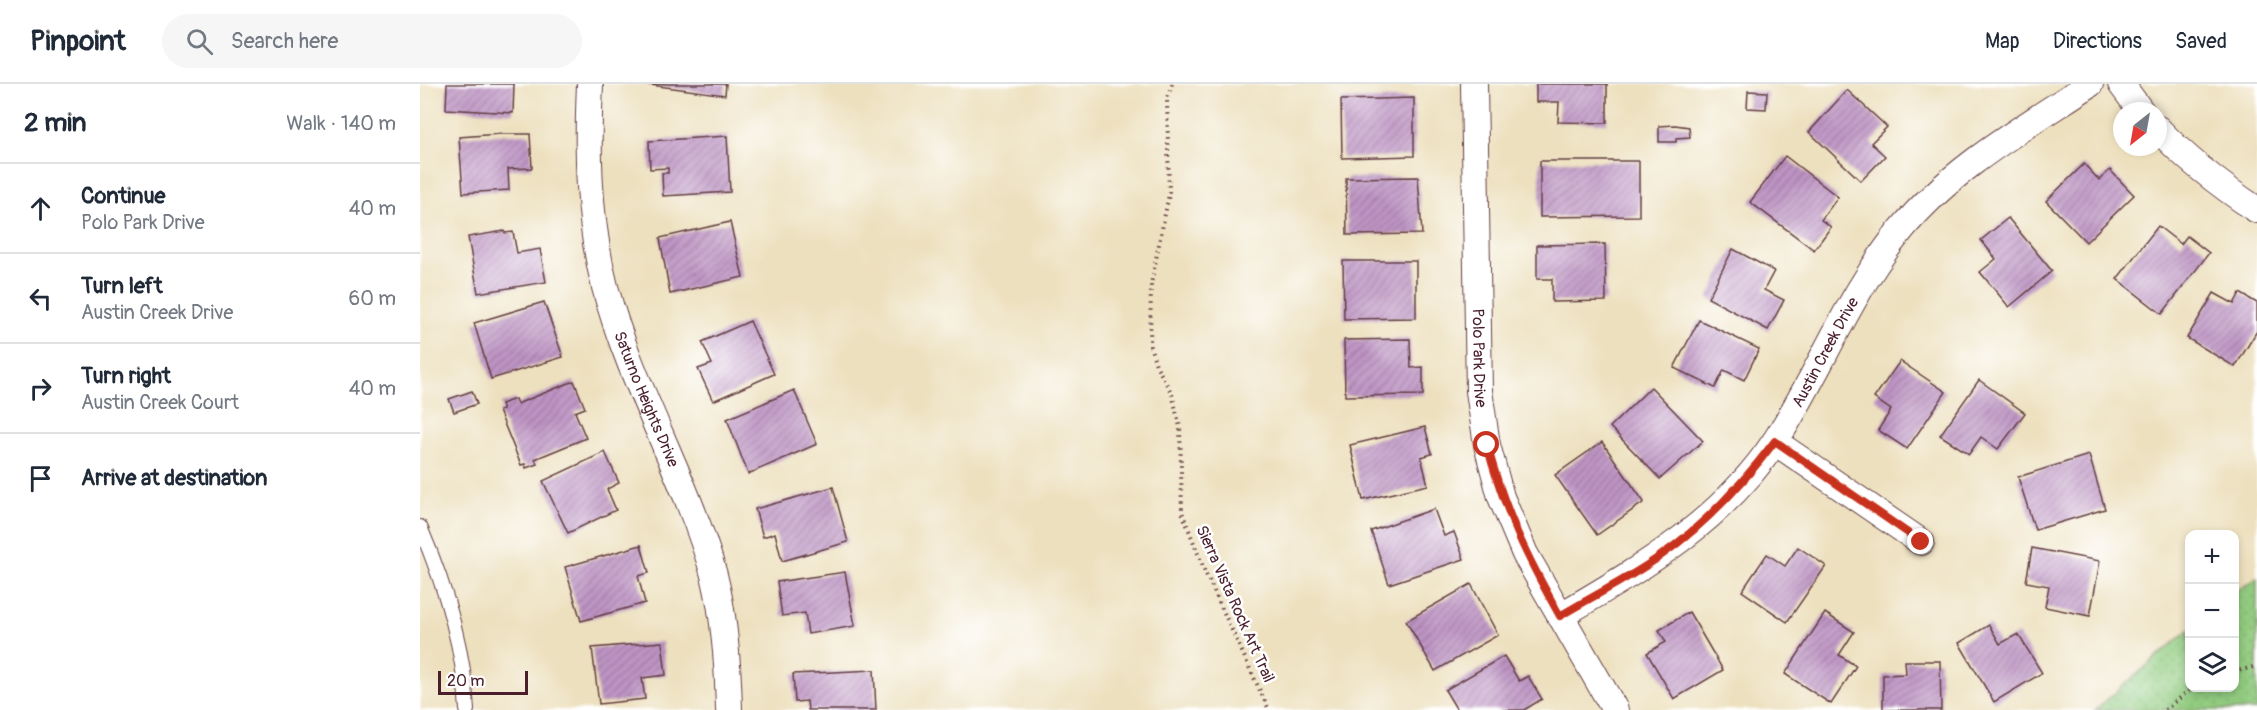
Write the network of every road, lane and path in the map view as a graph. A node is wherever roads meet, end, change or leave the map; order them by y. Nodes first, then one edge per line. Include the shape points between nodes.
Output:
1 (590, 84) edge
2 (1172, 84) edge
3 (1474, 84) edge
4 (2090, 84) edge
5 (2121, 84) edge
6 (2134, 102) edge
7 (2167, 138) edge
8 (2257, 210) edge
9 (1775, 441) junction
10 (420, 527) edge
11 (1921, 542) dead end
12 (1560, 616) junction
13 (2257, 666) edge
14 (2239, 671) edge
15 (2186, 692) edge
16 (467, 710) edge
17 (729, 710) edge
18 (1269, 710) edge
19 (1615, 710) edge
20 (2164, 710) edge

1 - 17 street, Saturno Heights Drive via 588,175 605,286 626,352 675,465 714,577 723,630
2 - 18 path, Sierra Vista Rock Art Trail via 1167,98 1169,194 1151,284 1150,346 1172,394 1180,427 1182,512 1204,572
3 - 12 street, Polo Park Drive via 1479,391 1487,445 1501,497 1525,554
4 - 9 street, Austin Creek Drive via 1944,185 1901,230 1865,280
5 - 6 street
7 - 8 street via 2217,183
9 - 11 street
9 - 12 street, Austin Creek Drive via 1745,481 1707,519 1658,558
10 - 16 lane via 433,558 460,654
12 - 19 street, Polo Park Drive
13 - 14 path
15 - 20 path

